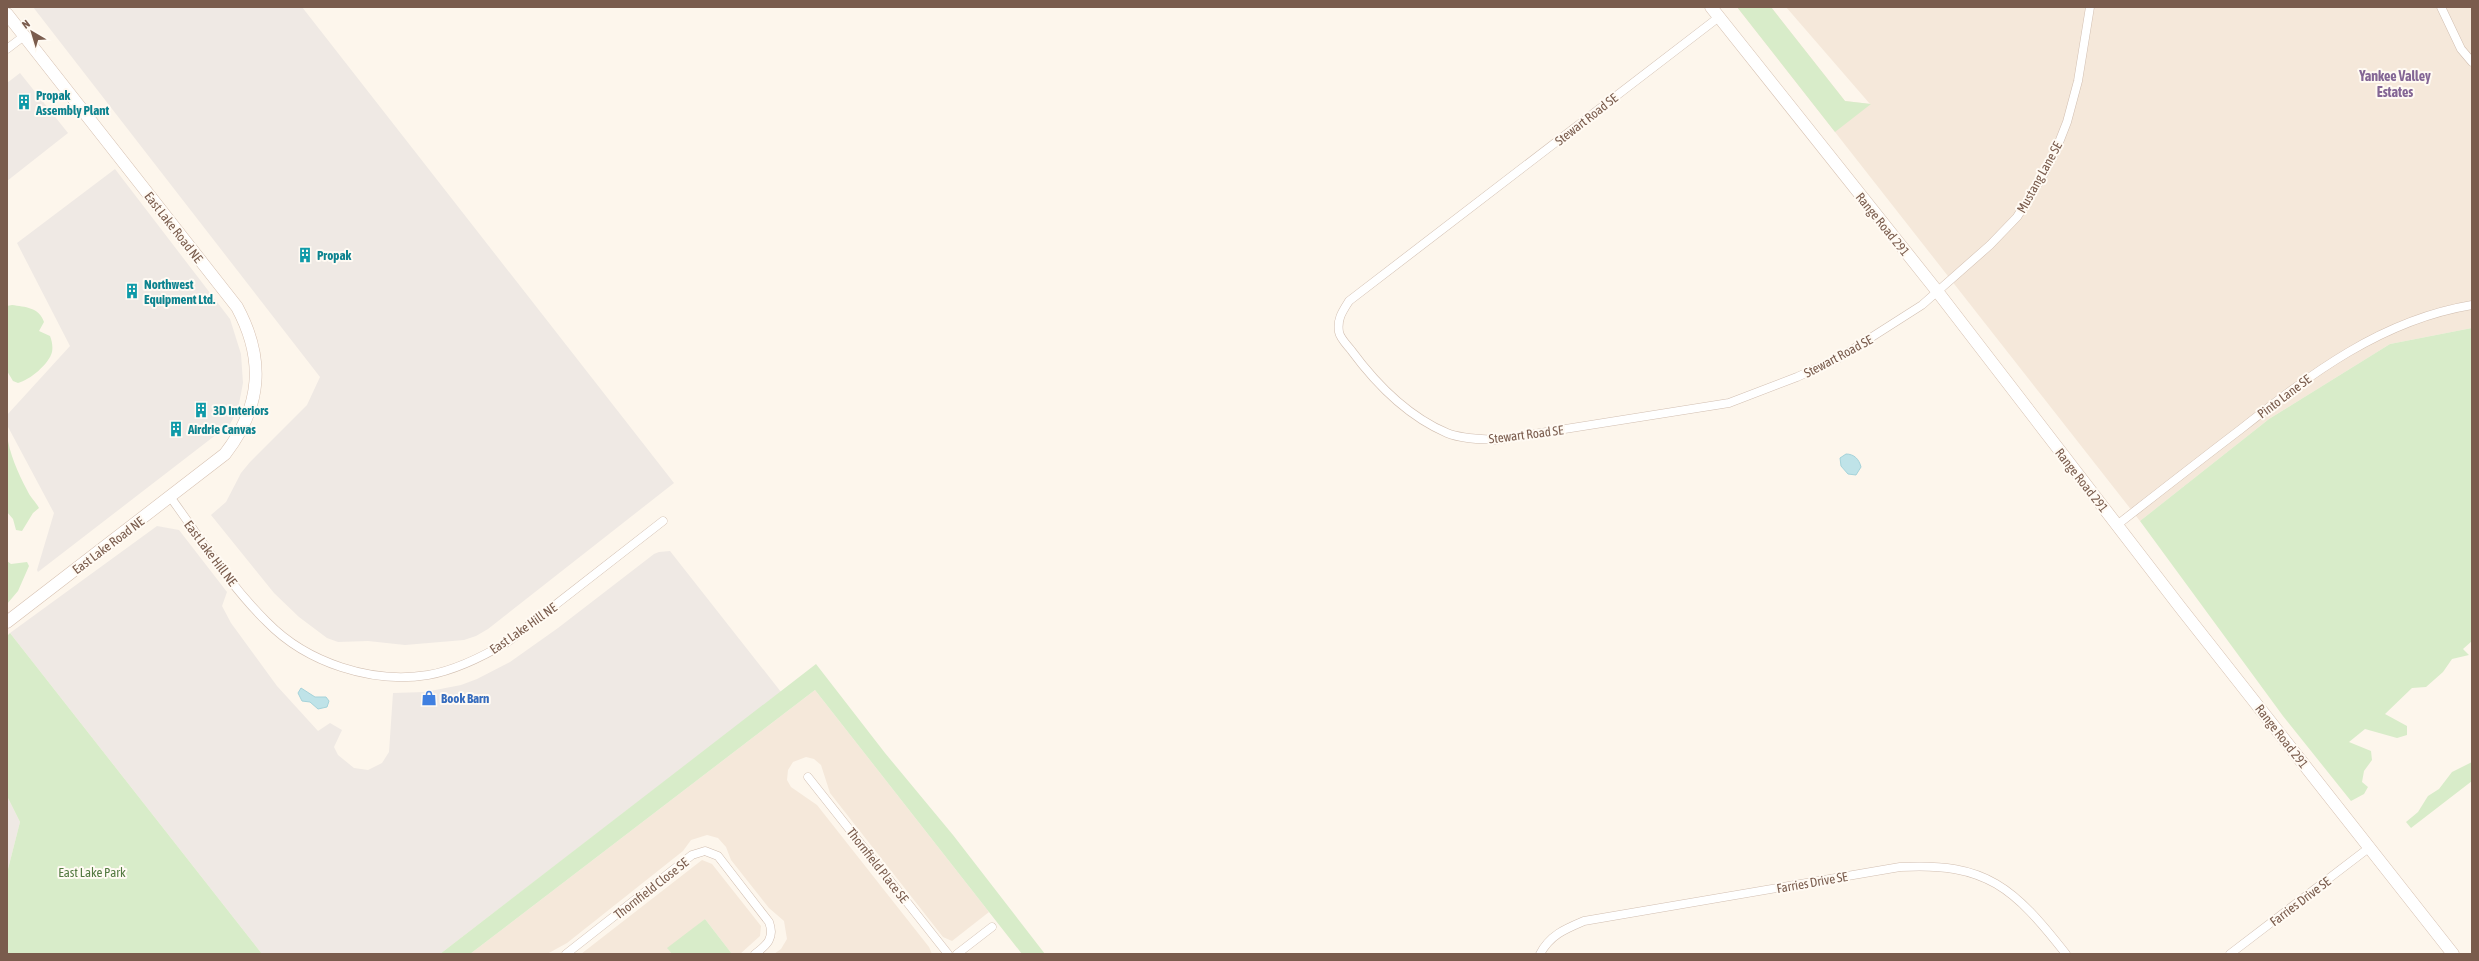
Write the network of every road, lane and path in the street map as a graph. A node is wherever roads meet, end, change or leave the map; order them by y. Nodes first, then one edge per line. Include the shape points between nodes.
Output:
1 (1711, 7) edge
2 (2090, 7) edge
3 (2441, 7) edge
4 (7, 14) edge
5 (1719, 17) junction
6 (24, 36) junction
7 (7, 49) edge
8 (2472, 62) edge
9 (1937, 291) junction
10 (2472, 305) edge
11 (171, 498) junction
12 (663, 521) dead end
13 (2117, 525) junction
14 (7, 622) edge
15 (808, 777) dead end
16 (2370, 847) junction
17 (992, 927) dead end
18 (566, 954) edge
19 (755, 954) edge
20 (948, 954) edge
21 (958, 954) edge
22 (1540, 954) edge
23 (2066, 954) edge
24 (2230, 954) edge
25 (2453, 954) edge

1 - 5 street, Range Road 291
2 - 9 street, Mustang Lane SE via 2078,81 2067,122 2044,174 2017,217
3 - 8 street via 2461,49
4 - 6 street, East Lake Road NE
5 - 9 street, Range Road 291
5 - 9 street, Stewart Road SE via 1349,301 1339,317 1339,334 1373,380 1419,418 1448,433 1467,438 1496,440 1537,434 1729,403 1797,378 1839,358 1887,329 1922,305
6 - 7 street
6 - 11 street, East Lake Road NE via 237,307 250,335 256,374 254,398 246,423 225,454
9 - 13 street, Range Road 291
10 - 13 street, Pinto Lane SE via 2426,315 2356,346 2302,381
11 - 12 street, East Lake Hill NE via 244,597 267,623 284,637 313,656 336,666 396,676 428,675 458,666 509,641
11 - 14 street, East Lake Road NE
13 - 16 street, Range Road 291
15 - 20 street, Thornfield Place SE
16 - 24 street, Farries Drive SE
16 - 25 street, Range Road 291
17 - 21 street
18 - 19 street, Thornfield Close SE via 692,855 705,851 718,856 769,922 771,938
22 - 23 street, Farries Drive SE via 1545,944 1558,932 1584,921 1900,867 1927,866 1958,869 1981,875 2006,891 2033,914

